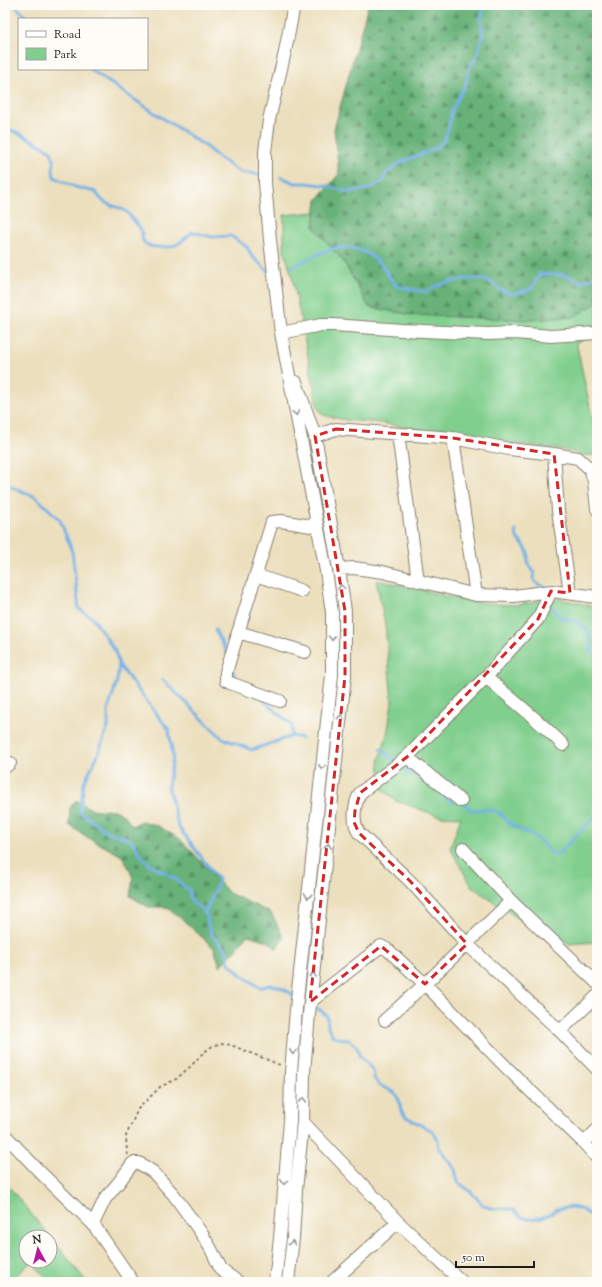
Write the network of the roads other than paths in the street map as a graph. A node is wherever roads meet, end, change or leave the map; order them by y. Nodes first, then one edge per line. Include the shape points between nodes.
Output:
1 (294, 5) edge
2 (281, 333) junction
3 (597, 333) edge
4 (284, 347) junction
5 (398, 434) junction
6 (315, 436) junction
7 (453, 438) junction
8 (554, 454) junction
9 (597, 509) edge
10 (317, 527) junction
11 (339, 569) junction
12 (256, 575) junction
13 (418, 581) junction
14 (302, 590) dead end
15 (550, 591) junction
16 (570, 593) junction
17 (476, 595) junction
18 (597, 597) edge
19 (238, 632) junction
20 (305, 652) dead end
21 (486, 676) junction
22 (280, 701) dead end
23 (563, 745) dead end
24 (407, 757) junction
25 (461, 801) dead end
26 (463, 849) dead end
27 (511, 901) junction
28 (466, 944) junction
29 (597, 983) edge
30 (425, 984) junction
31 (597, 996) edge
32 (310, 1002) junction
33 (385, 1020) dead end
34 (560, 1031) junction
35 (597, 1069) edge
36 (303, 1122) junction
37 (597, 1130) edge
38 (5, 1135) edge
39 (584, 1143) junction
40 (597, 1158) edge
41 (398, 1222) junction
42 (93, 1224) junction
43 (133, 1282) edge
44 (238, 1282) edge
45 (275, 1282) edge
46 (288, 1282) edge
47 (332, 1282) edge
48 (462, 1282) edge

1 - 2 street via 269,120 265,152 270,240
2 - 3 street via 321,325 551,336
2 - 4 street
4 - 6 street
4 -> 10 street
5 - 6 street via 336,429
5 - 7 street
5 - 13 street
6 - 11 street
7 - 8 street via 509,449
7 - 17 street
8 - 9 street via 578,458 590,469
8 - 16 street via 558,510
10 - 12 street via 272,522
10 -> 45 street via 332,612 332,675 296,1009 290,1121
11 - 13 street via 384,572
32 -> 11 street via 345,676 345,611
12 - 14 street
12 - 19 street
13 - 17 street
15 - 16 street
15 - 17 street via 514,596
15 - 21 street via 538,619
16 - 18 street
19 - 20 street
19 - 22 street via 226,672 226,681
21 - 23 street
21 - 24 street
24 - 25 street
24 - 28 street via 360,793 354,817 355,828 410,882
26 - 27 street
27 - 28 street
27 - 29 street
28 - 30 street
28 - 34 street
30 - 32 street via 381,946
30 - 33 street
30 - 39 street via 506,1068
31 - 34 street
36 -> 32 street
34 - 35 street
36 - 41 street
46 -> 36 street
37 - 39 street
38 - 42 street
39 - 40 street
41 - 47 street
41 - 48 street
42 - 43 street
42 - 44 street via 105,1199 132,1163 139,1163 153,1172 174,1196 209,1244 220,1270

